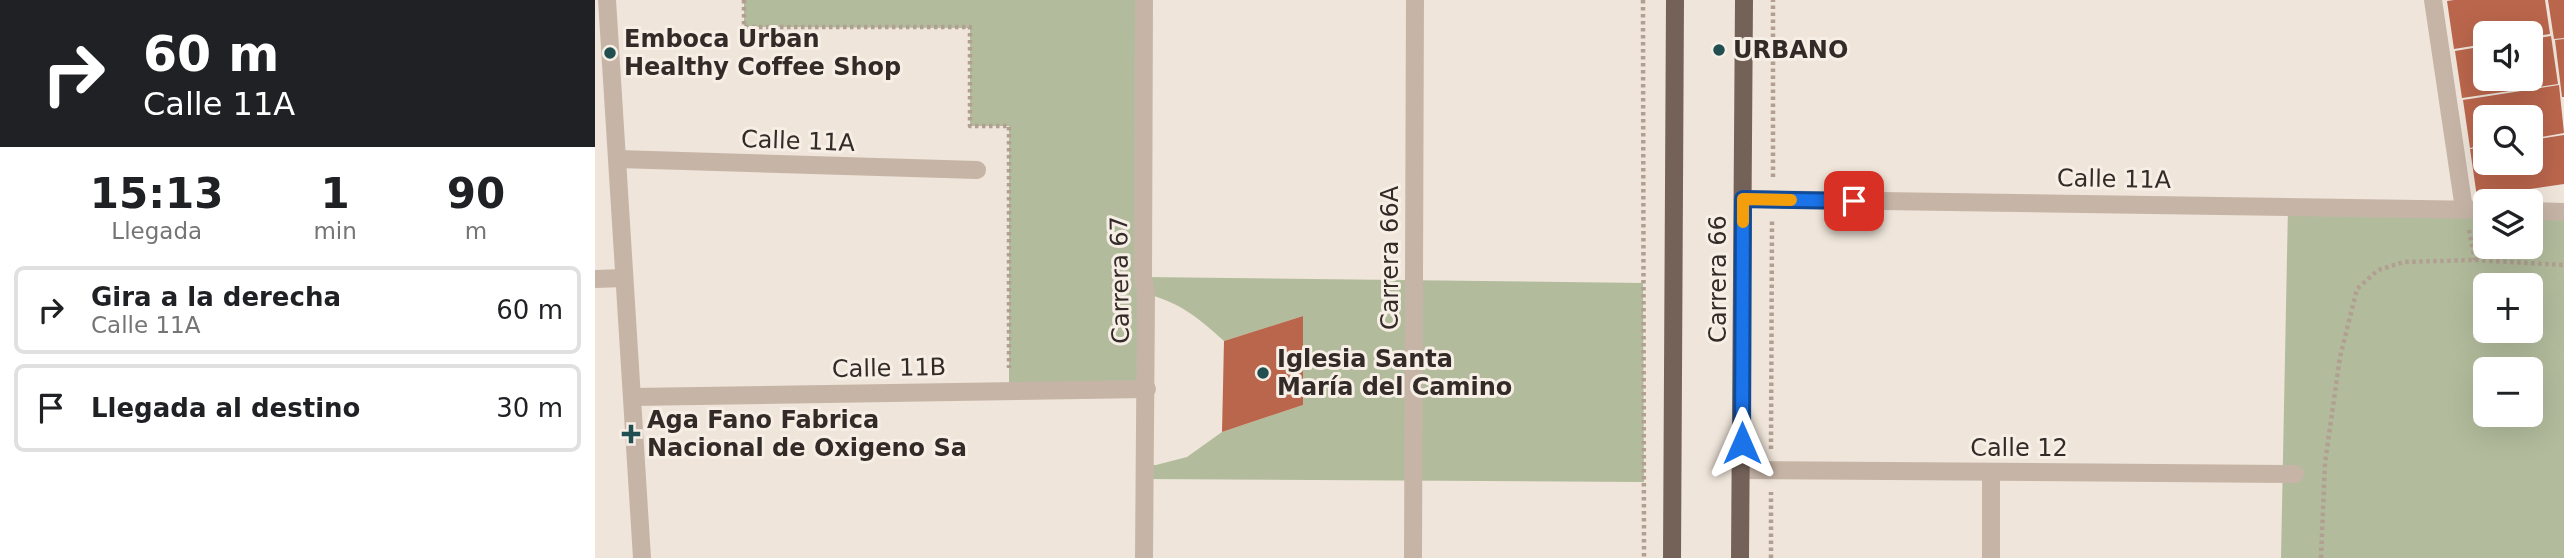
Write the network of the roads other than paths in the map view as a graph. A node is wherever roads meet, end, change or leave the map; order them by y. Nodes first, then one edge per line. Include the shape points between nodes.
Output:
1 (607, 0) edge
2 (1145, 0) edge
3 (1415, 0) edge
4 (1675, 0) edge
5 (1744, 0) edge
6 (2433, 0) edge
7 (618, 159) junction
8 (977, 170) dead end
9 (1743, 199) junction
10 (2464, 209) junction
11 (2473, 209) edge
12 (2543, 211) edge
13 (2564, 212) edge
14 (624, 278) junction
15 (595, 279) edge
16 (1147, 388) junction
17 (632, 397) junction
18 (1742, 470) junction
19 (1990, 472) junction
20 (2295, 474) dead end
21 (642, 558) edge
22 (1144, 558) edge
23 (1413, 558) edge
24 (1672, 558) edge
25 (1741, 558) edge
26 (1991, 558) edge

1 - 7 street
2 - 16 street, Carrera 67
3 - 23 street, Carrera 66A
4 - 24 main road, Carrera 66
5 - 9 main road, Carrera 66
6 - 10 street
7 - 8 street, Calle 11A
7 - 14 street
9 - 10 street, Calle 11A
9 - 18 main road, Carrera 66
10 - 11 street, Calle 11A
12 - 13 street
14 - 15 street
14 - 17 street
16 - 17 street, Calle 11B
16 - 22 street, Carrera 67
17 - 21 street
18 - 19 street, Calle 12
18 - 25 main road, Carrera 66
19 - 20 street, Calle 12
19 - 26 street

